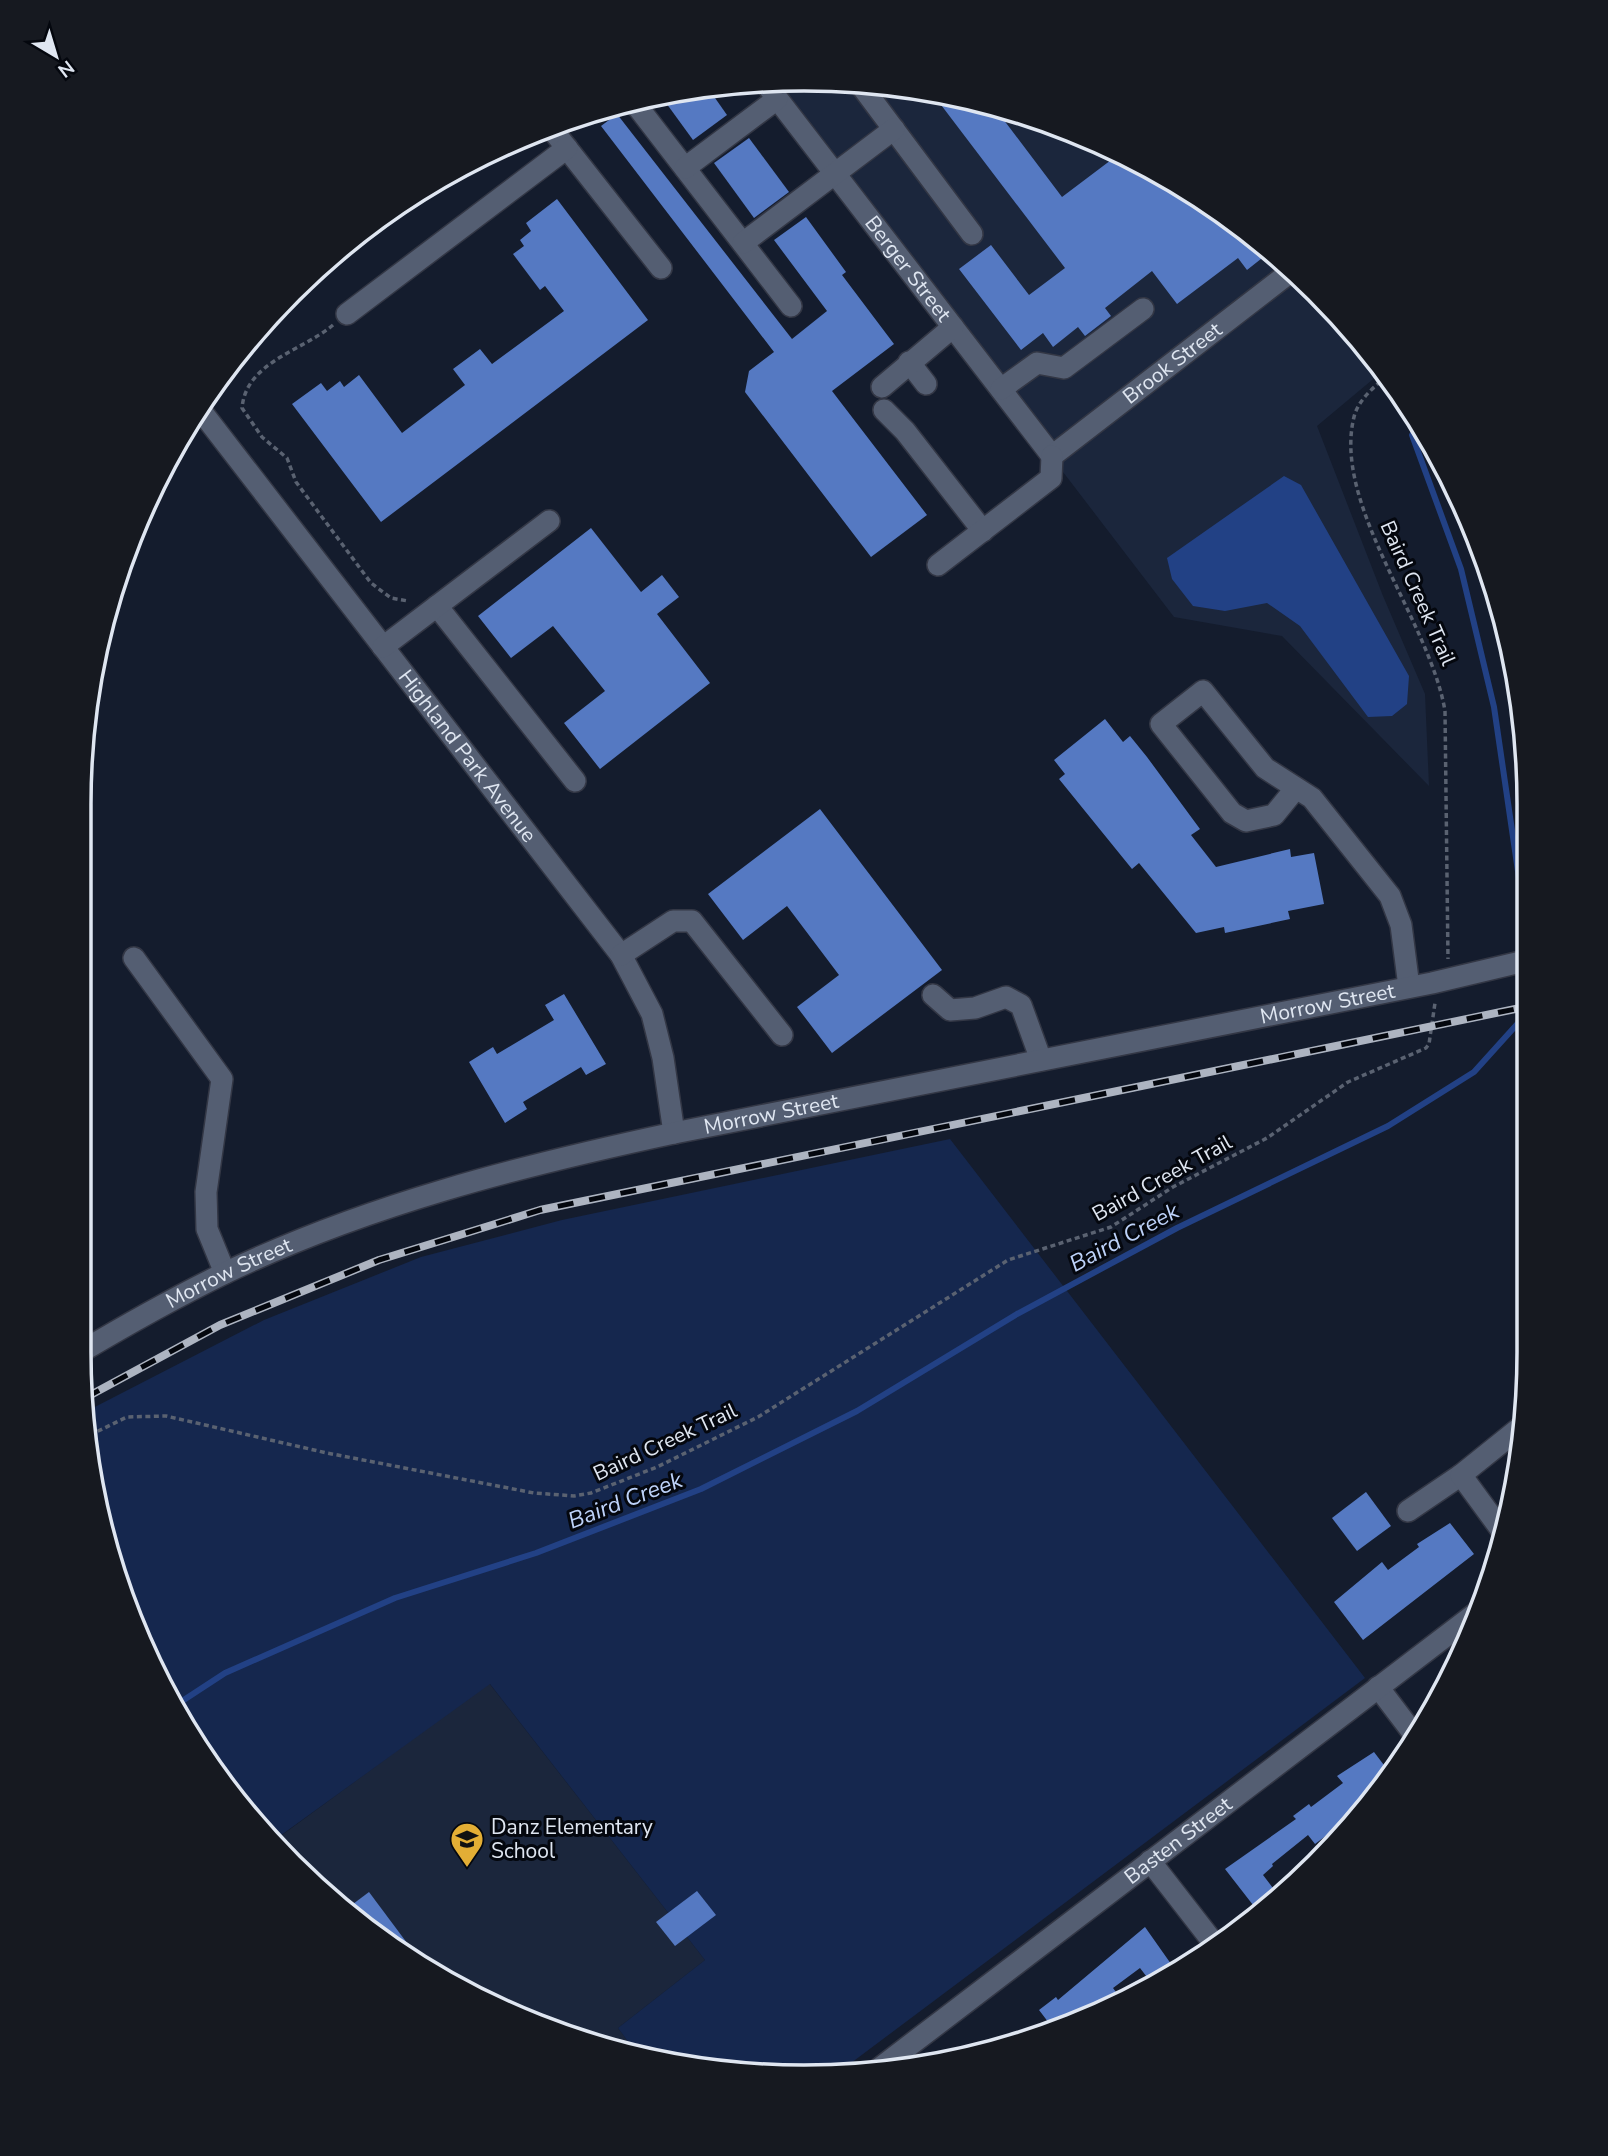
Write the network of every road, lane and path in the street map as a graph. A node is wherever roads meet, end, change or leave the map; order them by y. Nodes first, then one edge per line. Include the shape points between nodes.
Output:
1 (772, 92) edge
2 (868, 94) edge
3 (777, 99) junction
4 (640, 110) edge
5 (894, 129) junction
6 (557, 136) edge
7 (567, 148) junction
8 (685, 168) junction
9 (835, 173) junction
10 (972, 234) dead end
11 (743, 243) junction
12 (661, 268) dead end
13 (1284, 277) edge
14 (792, 306) dead end
15 (1143, 309) dead end
16 (347, 314) joint
17 (953, 327) junction
18 (909, 362) junction
19 (1379, 383) edge
20 (926, 384) dead end
21 (882, 387) dead end
22 (1001, 389) junction
23 (884, 410) dead end
24 (206, 417) edge
25 (1052, 456) junction
26 (549, 521) dead end
27 (983, 531) junction
28 (938, 565) dead end
29 (432, 610) junction
30 (383, 647) junction
31 (575, 781) dead end
32 (1296, 788) junction
33 (621, 955) junction
34 (134, 958) dead end
35 (1517, 963) edge
36 (1445, 980) junction
37 (1409, 987) junction
38 (933, 995) dead end
39 (782, 1035) dead end
40 (1041, 1060) junction
41 (674, 1133) junction
42 (225, 1273) junction
43 (91, 1346) edge
44 (96, 1432) edge
45 (1512, 1434) edge
46 (1461, 1475) junction
47 (1408, 1511) dead end
48 (1496, 1523) edge
49 (1464, 1621) edge
50 (1378, 1687) junction
51 (1409, 1728) edge
52 (1150, 1861) junction
53 (1210, 1938) edge
54 (891, 2060) edge

1 - 3 street, Berger Street
2 - 5 street
3 - 8 street
3 - 9 street, Berger Street
4 - 8 street
5 - 9 street
5 - 10 street
6 - 7 street
7 - 12 street
7 - 16 street
8 - 11 street
9 - 11 street
9 - 17 street, Berger Street
11 - 14 street
13 - 25 street, Brook Street
15 - 22 street via 1064,368 1037,363
16 - 29 path via 316,340 267,365 243,393 242,408 262,437 287,458 296,482 371,583 391,598
17 - 18 street
17 - 22 street, Berger Street
18 - 20 street
18 - 21 street
19 - 36 path, Baird Creek Trail via 1354,416 1354,471 1368,520 1441,685 1449,953
22 - 25 street, Berger Street
23 - 27 street via 905,430
24 - 30 street, Highland Park Avenue
25 - 27 street via 1051,478
26 - 29 street
27 - 28 street
29 - 30 street
29 - 31 street
30 - 33 street, Highland Park Avenue
32 - 32 street via 1265,768 1203,691 1161,724 1232,813 1246,821 1274,815
32 - 37 street via 1312,798 1390,896 1401,925
33 - 39 street via 673,921 692,921
33 - 41 street, Highland Park Avenue via 652,1014
34 - 42 street via 222,1079 206,1192 207,1229
35 - 36 street, Morrow Street
36 - 37 street, Morrow Street
36 - 44 path, Baird Creek Trail via 1436,999 1426,1048 1348,1082 1267,1138 1173,1186 1111,1227 1008,1260 758,1417 657,1467 591,1493 534,1493 166,1416 127,1417
37 - 40 street, Morrow Street
38 - 40 street via 950,1010 975,1008 1006,997 1021,1005
40 - 41 street, Morrow Street
41 - 42 street, Morrow Street via 473,1181 386,1209
42 - 43 street, Morrow Street
45 - 46 street
46 - 47 street
46 - 48 street
49 - 50 street, Basten Street
50 - 51 street
50 - 52 street, Basten Street
52 - 53 street
52 - 54 street, Basten Street

